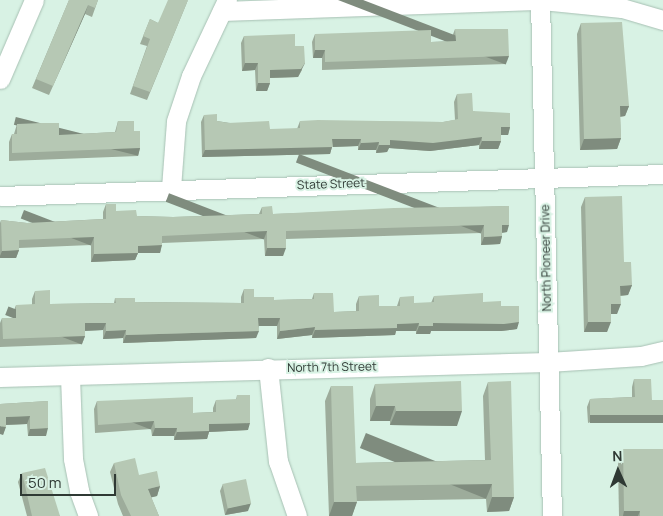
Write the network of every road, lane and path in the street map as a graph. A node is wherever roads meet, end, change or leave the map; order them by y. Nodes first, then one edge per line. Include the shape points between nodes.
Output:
1 (34, 0) edge
2 (540, 0) edge
3 (224, 6) edge
4 (663, 20) edge
5 (0, 79) edge
6 (663, 174) edge
7 (544, 178) junction
8 (171, 188) junction
9 (0, 196) edge
10 (663, 351) edge
11 (548, 362) junction
12 (268, 368) junction
13 (70, 376) junction
14 (0, 377) edge
15 (88, 516) edge
16 (297, 516) edge
17 (552, 516) edge

1 - 5 street
2 - 3 street
2 - 4 street via 622,8
2 - 7 street, North Pioneer Drive
3 - 8 street via 191,76 176,121
6 - 7 street, State Street
7 - 8 street, State Street
7 - 11 street, North Pioneer Drive
8 - 9 street, State Street
10 - 11 street, North 7th Street via 642,356
11 - 12 street, North 7th Street
11 - 17 street, North Pioneer Drive
12 - 13 street, North 7th Street
12 - 16 street via 278,460
13 - 14 street, North 7th Street
13 - 15 street via 73,459

